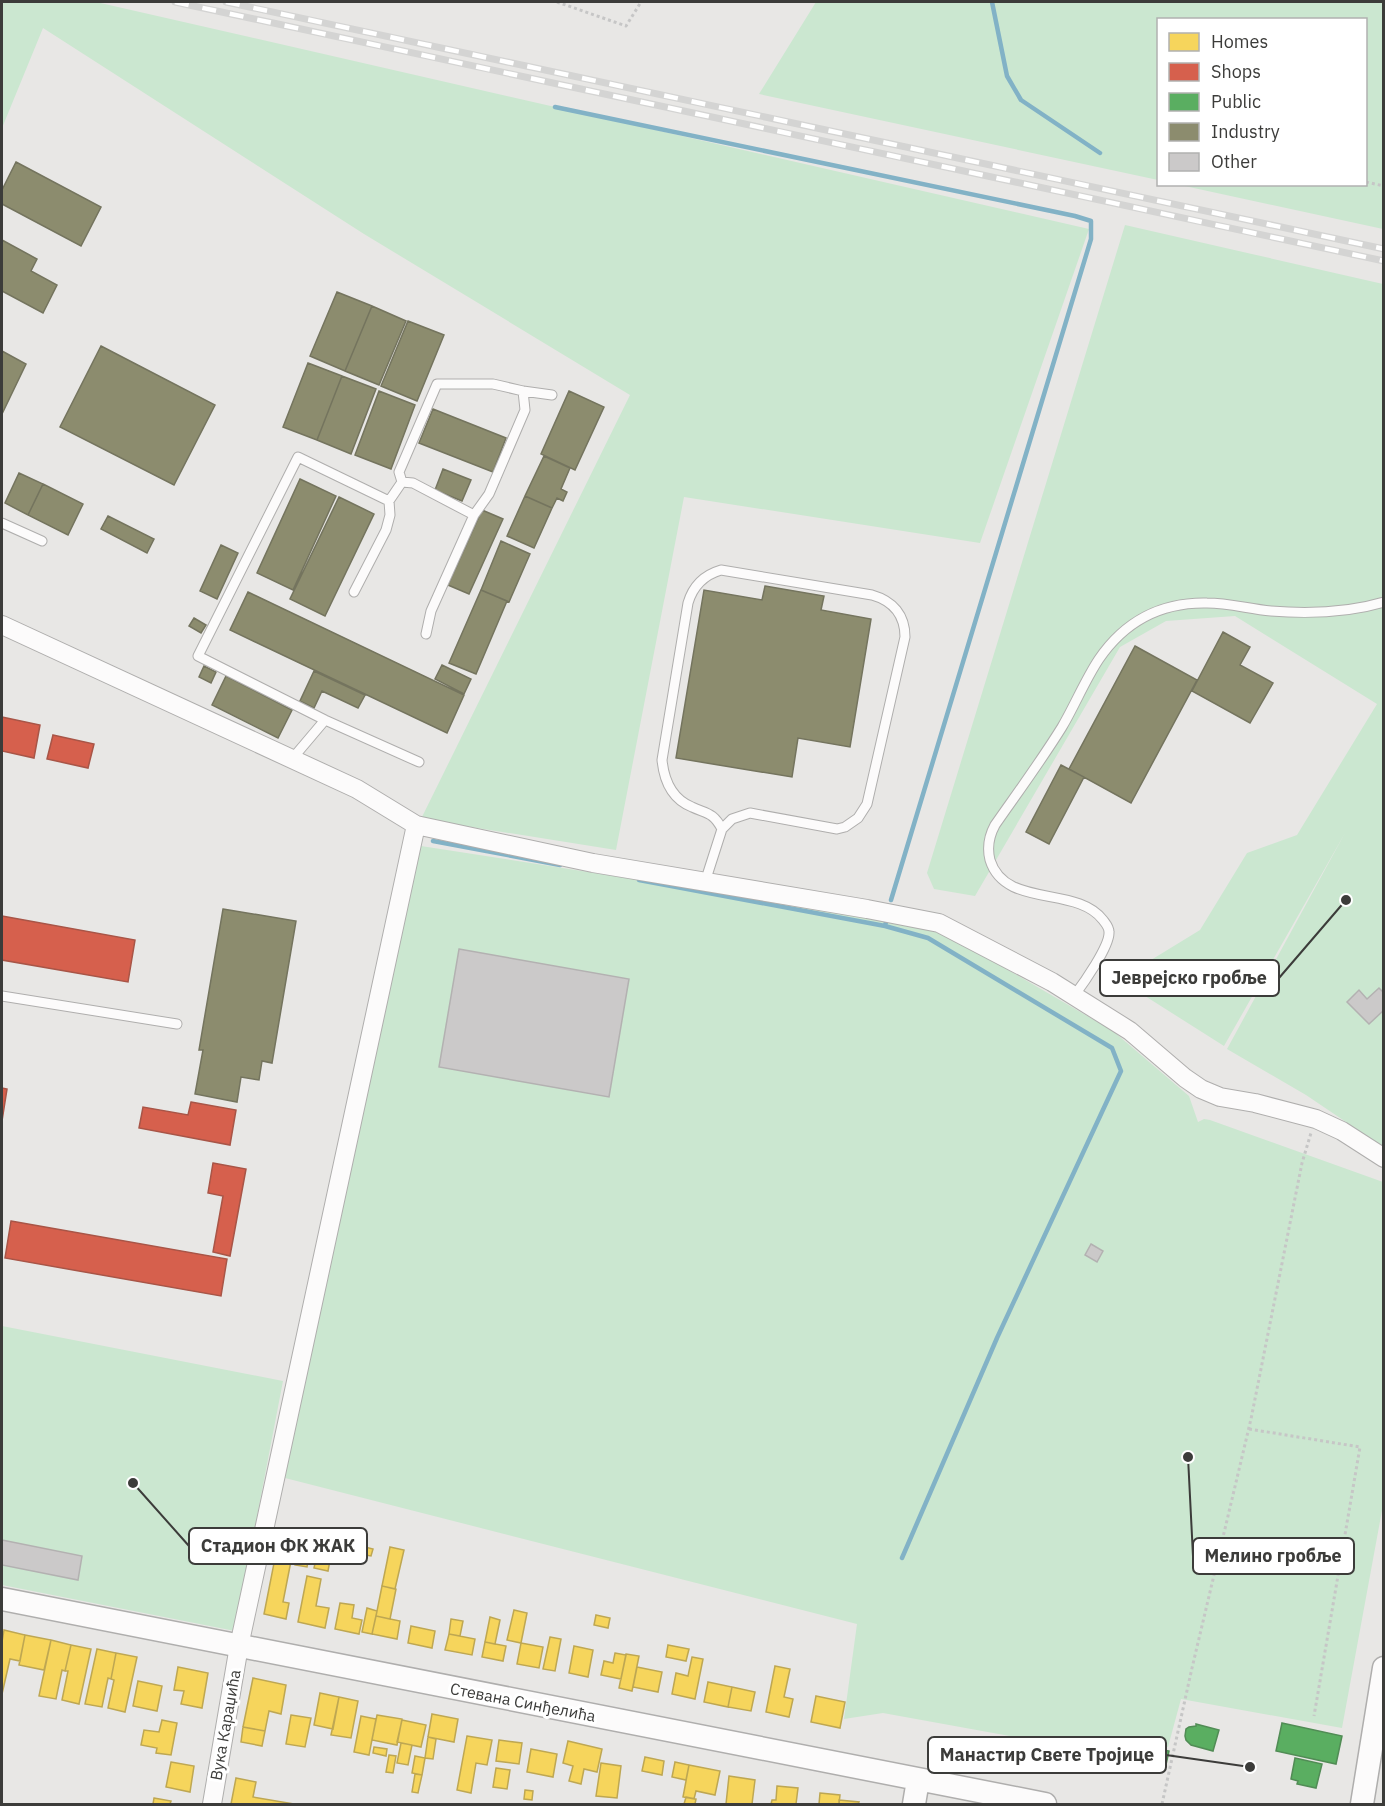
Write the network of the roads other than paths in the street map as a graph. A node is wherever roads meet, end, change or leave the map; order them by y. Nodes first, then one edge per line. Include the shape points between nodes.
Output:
1 (523, 391) junction
2 (552, 395) dead end
3 (402, 482) junction
4 (389, 501) junction
5 (474, 515) junction
6 (2, 523) edge
7 (42, 541) dead end
8 (354, 592) dead end
9 (1383, 602) edge
10 (2, 625) edge
11 (426, 634) dead end
12 (325, 720) junction
13 (292, 759) junction
14 (419, 762) dead end
15 (416, 825) junction
16 (722, 829) junction
17 (705, 882) junction
18 (2, 996) edge
19 (1074, 996) junction
20 (177, 1024) dead end
21 (1383, 1158) edge
22 (2, 1599) edge
23 (239, 1646) junction
24 (1383, 1668) edge
25 (918, 1780) junction
26 (212, 1804) edge
27 (914, 1804) edge
28 (1044, 1804) edge
29 (1362, 1804) edge

1 - 2 lane
1 - 3 lane via 493,384 437,384 399,472
1 - 5 lane via 525,410 489,494
3 - 4 lane
3 - 5 lane via 413,483
4 - 8 lane via 386,530
4 - 12 lane via 298,457 198,656
5 - 11 lane via 431,611
6 - 7 lane
9 - 19 lane via 1314,613 1207,603 1176,606 1138,619 1107,648 1045,754 995,825 988,847 991,862 1007,883 1023,891 1087,907 1108,927 1108,938 1100,955
10 - 13 street
12 - 13 lane
12 - 14 lane
13 - 15 street via 357,789
15 - 17 street via 593,863
15 - 23 street, Вука Караџића
16 - 16 lane via 732,819 750,813 837,829 852,823 863,812 905,638 902,618 892,604 872,595 721,570 694,588 688,603 663,769 680,800 709,813
16 - 17 lane
17 - 19 street via 939,923
18 - 20 lane
19 - 21 street via 1130,1031 1201,1089 1316,1119
22 - 23 street, Стевана Синђелића
23 - 25 street, Стевана Синђелића
23 - 26 street, Вука Караџића
24 - 29 street
25 - 27 street
25 - 28 street, Стевана Синђелића

